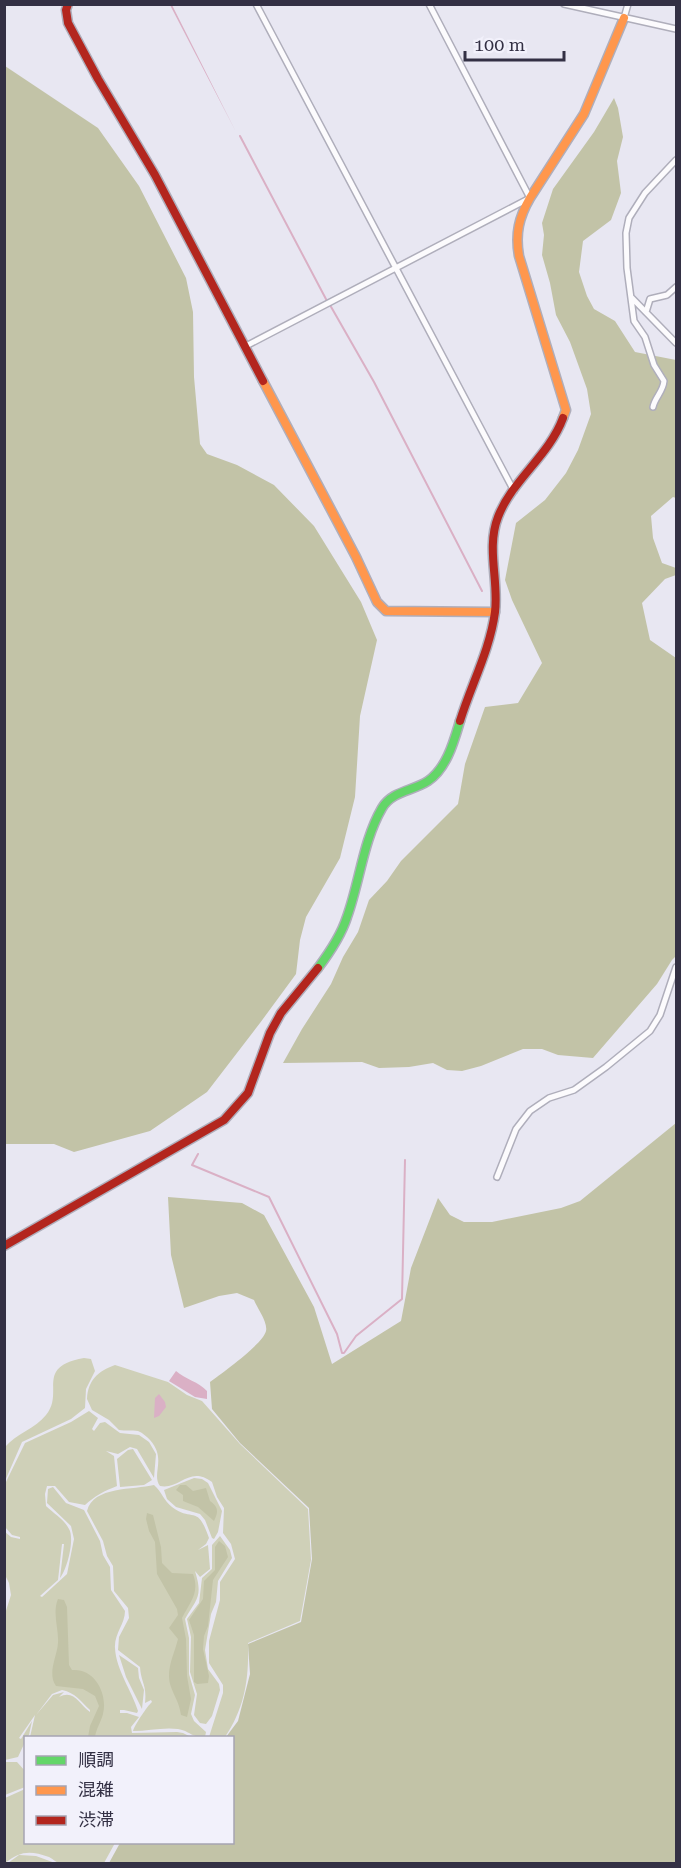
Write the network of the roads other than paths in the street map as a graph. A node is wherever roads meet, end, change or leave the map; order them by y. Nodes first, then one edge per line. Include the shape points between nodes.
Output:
1 (256, 4) edge
2 (429, 4) edge
3 (564, 4) edge
4 (628, 4) edge
5 (69, 5) edge
6 (624, 18) junction
7 (676, 29) edge
8 (676, 160) edge
9 (530, 198) junction
10 (396, 267) junction
11 (676, 287) edge
12 (632, 298) junction
13 (646, 312) junction
14 (676, 343) edge
15 (246, 346) junction
16 (653, 407) dead end
17 (514, 491) junction
18 (495, 612) junction
19 (676, 967) edge
20 (497, 1176) dead end
21 (4, 1246) edge

1 - 10 street
2 - 9 street
3 - 6 street
4 - 6 street
5 - 15 street via 68,22
6 - 7 street
6 - 9 street via 584,114
8 - 12 street via 645,193 629,218 626,261
9 - 10 street
9 - 17 street via 522,212 516,240 566,410 548,444
10 - 15 street
10 - 17 street
11 - 13 street via 667,296 650,299
12 - 13 street
12 - 16 street via 634,321 642,330 664,381
13 - 14 street
15 - 18 street via 377,602 386,611
17 - 18 street via 498,515 494,531
18 - 21 street via 488,642 441,767 421,786 390,797 382,807 341,933 274,1025 255,1078 240,1104 224,1120
19 - 20 street via 660,1015 650,1031 574,1090 549,1098 530,1111 516,1129

